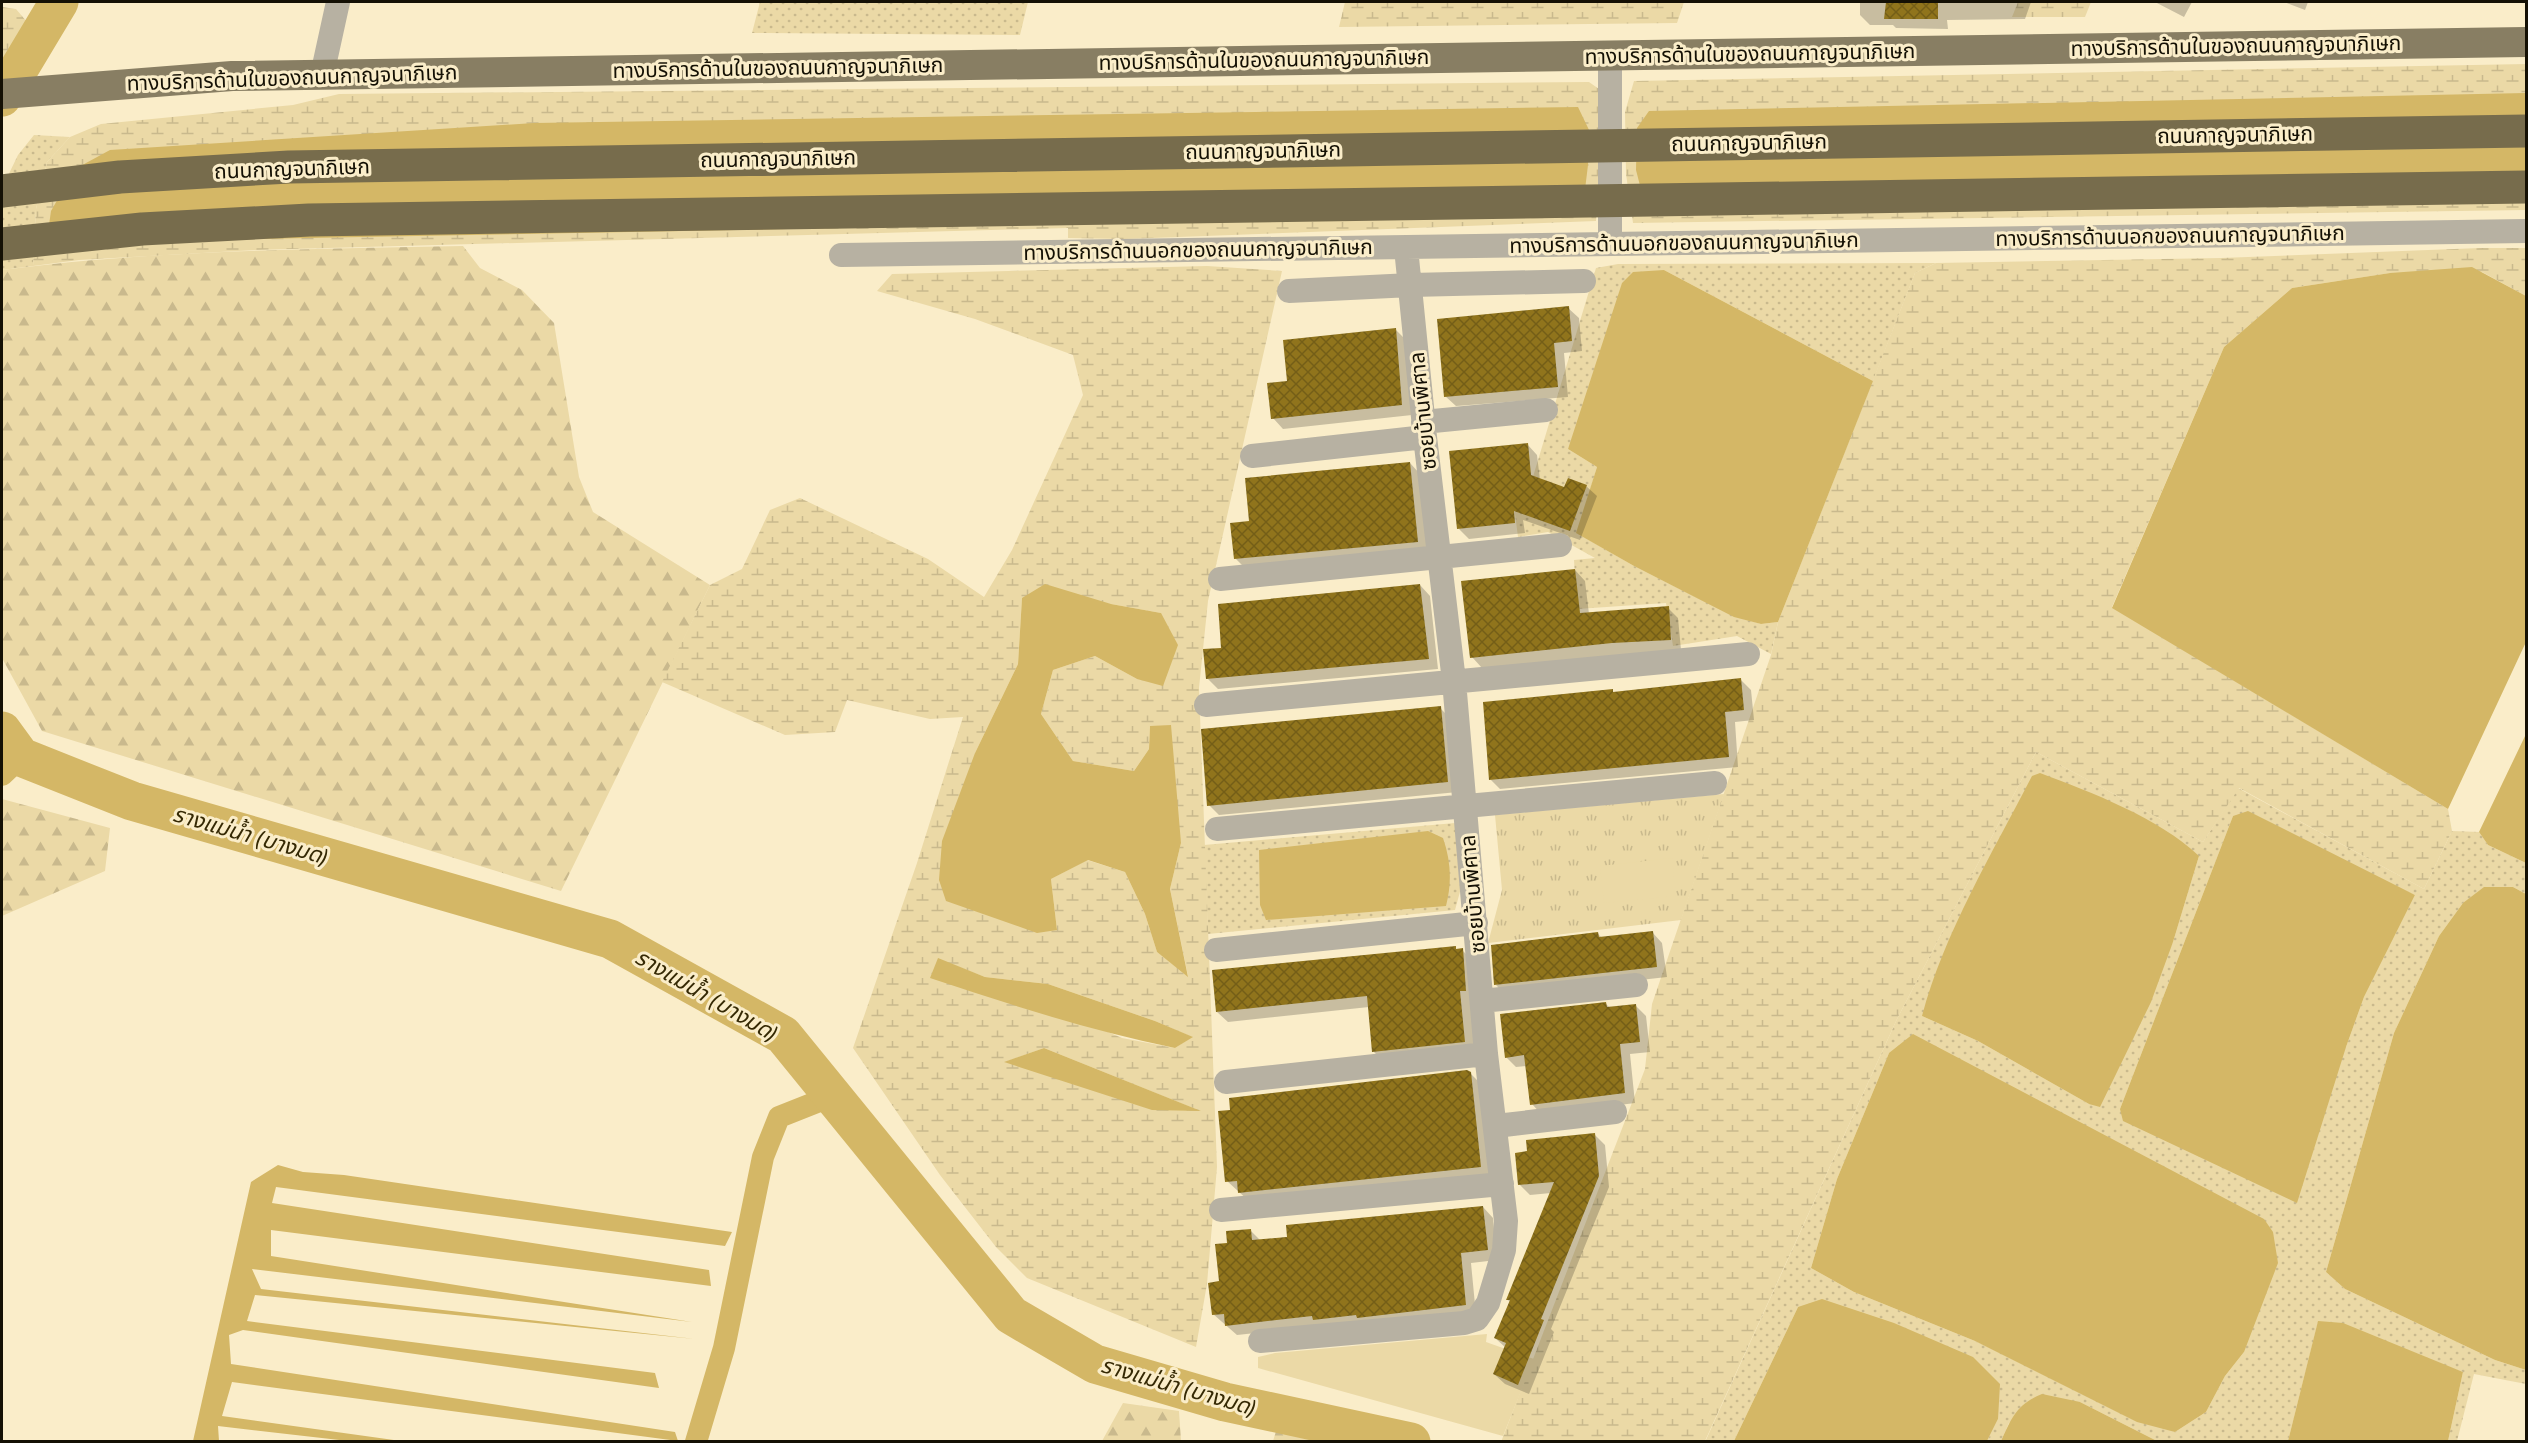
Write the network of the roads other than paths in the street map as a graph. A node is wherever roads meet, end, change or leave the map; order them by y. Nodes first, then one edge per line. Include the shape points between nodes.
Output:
1 (338, 2) edge
2 (2526, 42) edge
3 (1610, 56) junction
4 (322, 75) junction
5 (2, 94) edge
6 (2526, 131) edge
7 (2526, 188) edge
8 (2, 191) edge
9 (2526, 231) edge
10 (2, 244) edge
11 (1610, 244) junction
12 (1406, 248) junction
13 (841, 255) dead end
14 (1584, 281) dead end
15 (1411, 285) junction
16 (1289, 291) dead end
17 (1546, 410) dead end
18 (1424, 429) junction
19 (1252, 456) dead end
20 (1560, 545) dead end
21 (1439, 557) junction
22 (1220, 579) dead end
23 (1748, 654) dead end
24 (1454, 681) junction
25 (1206, 705) dead end
26 (1715, 783) dead end
27 (1466, 806) junction
28 (1217, 829) dead end
29 (1476, 923) junction
30 (1216, 950) dead end
31 (1636, 985) dead end
32 (1482, 1001) junction
33 (1486, 1054) junction
34 (1226, 1082) dead end
35 (1615, 1112) dead end
36 (1496, 1126) junction
37 (1502, 1184) junction
38 (1221, 1210) dead end
39 (1260, 1341) dead end

1 - 4 street
2 - 3 main road, ทางบริการด้านในของถนนกาญจนาภิเษก
3 - 4 main road, ทางบริการด้านในของถนนกาญจนาภิเษก
3 - 11 street
4 - 5 main road, ทางบริการด้านในของถนนกาญจนาภิเษก via 202,78
6 - 8 highway, ถนนกาญจนาภิเษก, bridge via 289,167 120,177
7 - 10 highway, bridge via 309,220 142,229
9 - 11 street, ทางบริการด้านนอกของถนนกาญจนาภิเษก
11 - 12 street, ทางบริการด้านนอกของถนนกาญจนาภิเษก
12 - 13 street, ทางบริการด้านนอกของถนนกาญจนาภิเษก
12 - 15 street, ซอยบ้านพิศาล
14 - 15 street
15 - 16 street
15 - 18 street, ซอยบ้านพิศาล
17 - 18 street
18 - 19 street
18 - 21 street, ซอยบ้านพิศาล
20 - 21 street
21 - 22 street
21 - 24 street, ซอยบ้านพิศาล
23 - 24 street
24 - 25 street
24 - 27 street, ซอยบ้านพิศาล
26 - 27 street
27 - 28 street
27 - 29 street, ซอยบ้านพิศาล
29 - 30 street
29 - 32 street, ซอยบ้านพิศาล
31 - 32 street
32 - 33 street, ซอยบ้านพิศาล
33 - 34 street
33 - 36 street, ซอยบ้านพิศาล
35 - 36 street
36 - 37 street, ซอยบ้านพิศาล
37 - 38 street
37 - 39 street, ซอยบ้านพิศาล via 1504,1250 1488,1303 1478,1318 1464,1323

